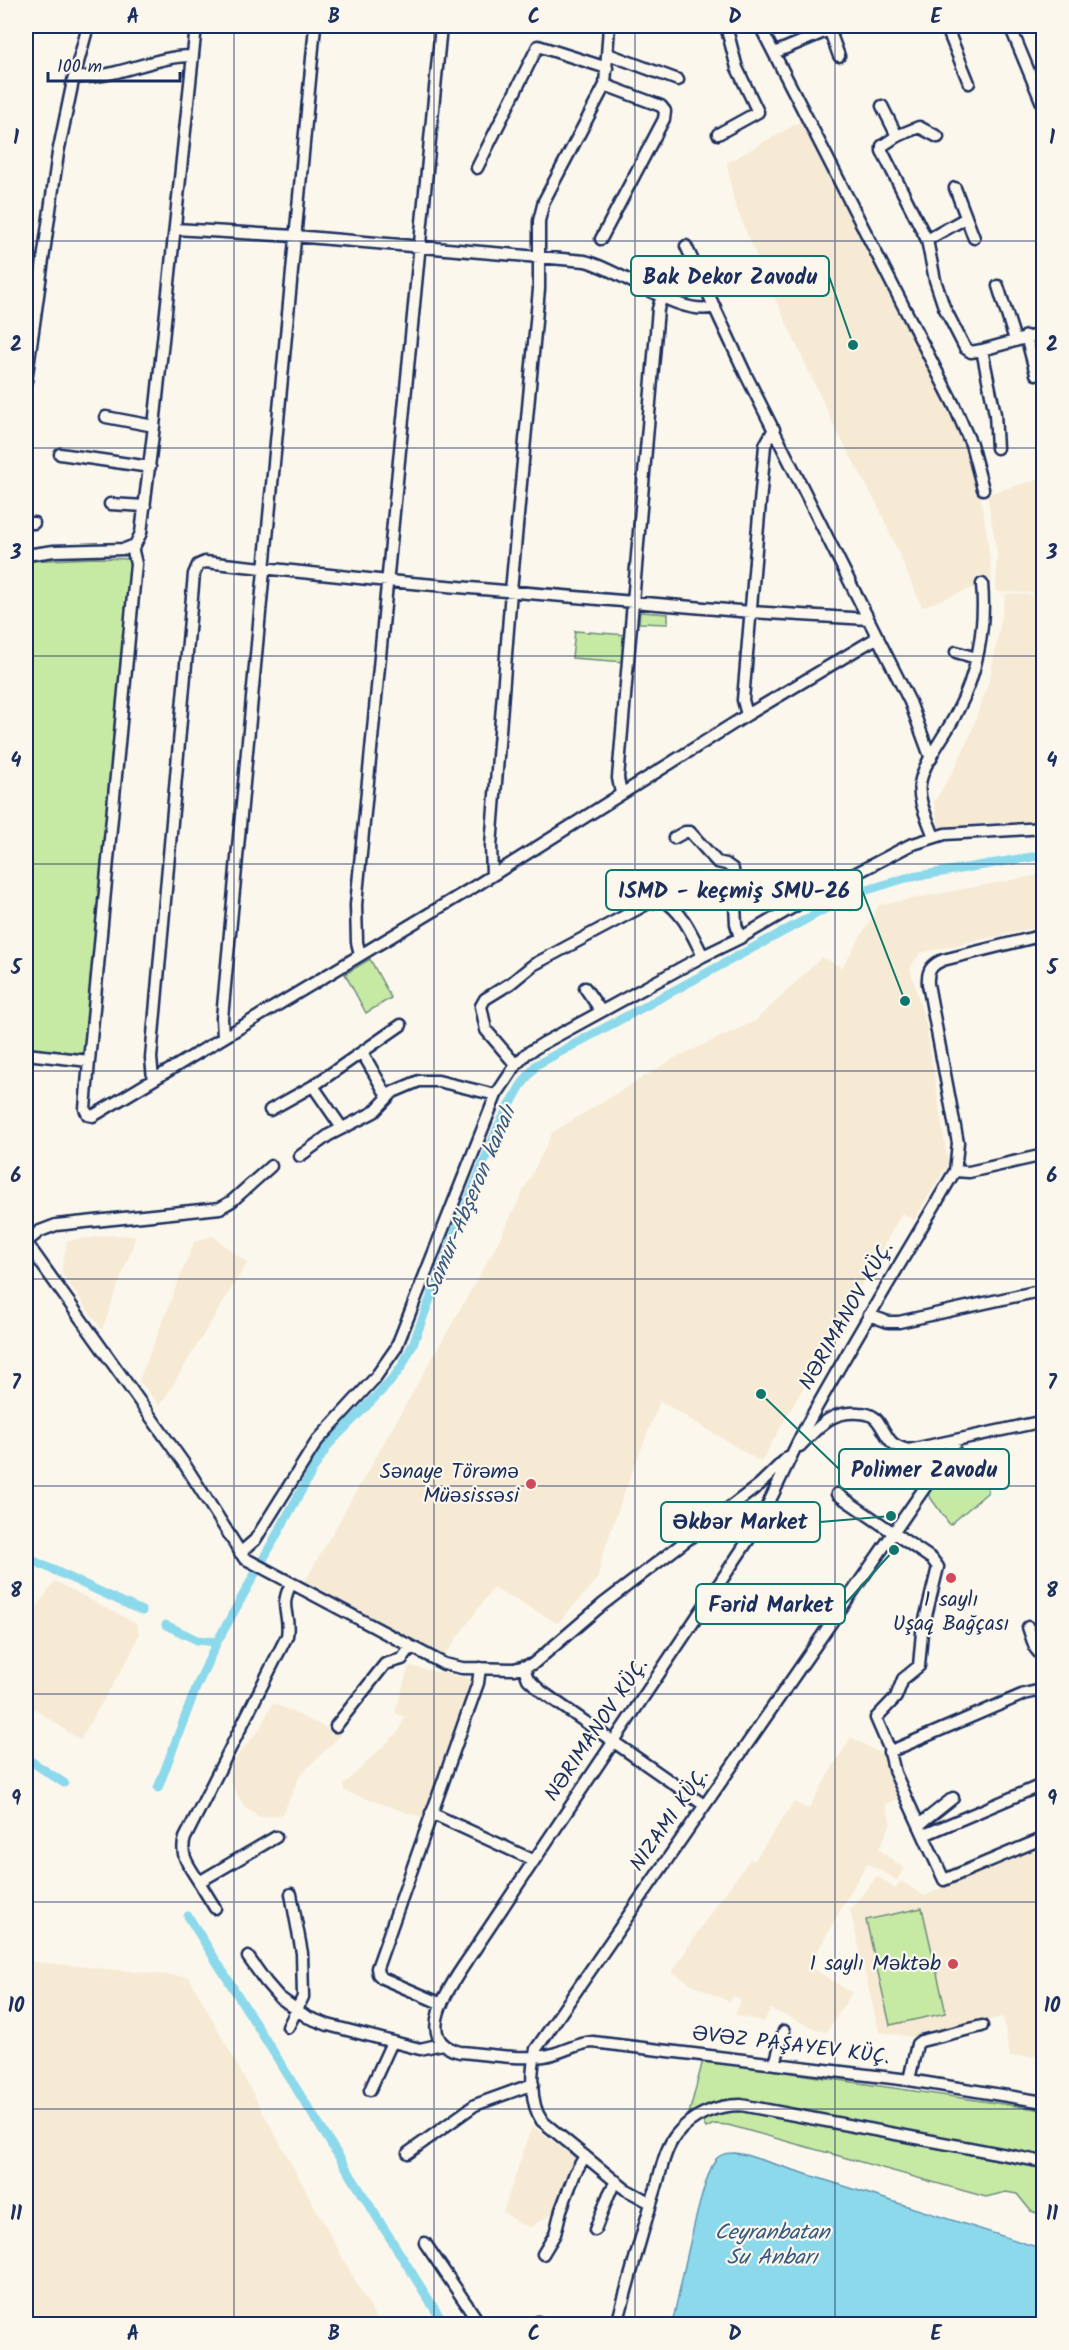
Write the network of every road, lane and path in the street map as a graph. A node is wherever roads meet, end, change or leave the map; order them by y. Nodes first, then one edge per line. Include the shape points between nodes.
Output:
1 (88, 26) edge
2 (196, 26) edge
3 (315, 26) edge
4 (441, 26) edge
5 (609, 26) edge
6 (726, 26) edge
7 (760, 26) edge
8 (878, 26) edge
9 (884, 26) edge
10 (946, 26) edge
11 (1010, 26) edge
12 (829, 28) edge
13 (774, 53) junction
14 (608, 54) junction
15 (192, 56) junction
16 (839, 56) dead end
17 (607, 68) junction
18 (74, 77) junction
19 (678, 80) dead end
20 (969, 83) dead end
21 (605, 85) junction
22 (882, 106) dead end
23 (1044, 108) edge
24 (718, 134) dead end
25 (897, 136) junction
26 (938, 137) dead end
27 (477, 168) dead end
28 (955, 188) dead end
29 (966, 218) junction
30 (175, 229) junction
31 (295, 236) junction
32 (974, 238) dead end
33 (601, 239) dead end
34 (927, 240) junction
35 (686, 246) dead end
36 (419, 248) junction
37 (539, 256) junction
38 (998, 286) dead end
39 (662, 296) junction
40 (715, 307) junction
41 (30, 314) edge
42 (1044, 333) edge
43 (1021, 338) junction
44 (982, 350) junction
45 (1035, 374) dead end
46 (26, 381) edge
47 (106, 417) dead end
48 (154, 426) junction
49 (774, 429) junction
50 (997, 448) dead end
51 (60, 454) dead end
52 (150, 467) junction
53 (983, 489) dead end
54 (110, 504) dead end
55 (145, 506) junction
56 (132, 547) junction
57 (26, 555) edge
58 (264, 569) junction
59 (388, 581) junction
60 (982, 584) dead end
61 (512, 591) junction
62 (634, 600) junction
63 (752, 612) junction
64 (868, 619) junction
65 (878, 637) junction
66 (956, 652) dead end
67 (976, 658) junction
68 (747, 715) junction
69 (931, 759) junction
70 (621, 793) junction
71 (1044, 828) edge
72 (934, 837) junction
73 (674, 838) dead end
74 (492, 874) junction
75 (1044, 936) edge
76 (740, 939) junction
77 (360, 955) junction
78 (703, 956) junction
79 (585, 988) dead end
80 (601, 1011) junction
81 (401, 1025) dead end
82 (223, 1037) junction
83 (362, 1052) junction
84 (26, 1054) edge
85 (89, 1061) junction
86 (516, 1065) junction
87 (153, 1079) junction
88 (313, 1086) junction
89 (496, 1095) junction
90 (387, 1096) junction
91 (270, 1110) dead end
92 (342, 1128) junction
93 (1044, 1155) edge
94 (300, 1156) dead end
95 (271, 1166) dead end
96 (955, 1171) junction
97 (26, 1242) edge
98 (1044, 1290) edge
99 (869, 1315) junction
100 (1044, 1421) edge
101 (957, 1441) junction
102 (794, 1452) junction
103 (837, 1494) dead end
104 (894, 1533) junction
105 (240, 1553) junction
106 (291, 1584) junction
107 (1028, 1627) dead end
108 (410, 1648) junction
109 (1044, 1659) edge
110 (480, 1668) junction
111 (524, 1668) junction
112 (1044, 1692) edge
113 (336, 1726) dead end
114 (612, 1741) junction
115 (889, 1752) junction
116 (1044, 1784) edge
117 (953, 1798) dead end
118 (704, 1805) junction
119 (431, 1813) junction
120 (921, 1830) junction
121 (276, 1837) dead end
122 (1044, 1838) edge
123 (533, 1860) junction
124 (199, 1882) junction
125 (291, 1894) dead end
126 (215, 1908) dead end
127 (248, 1957) dead end
128 (442, 2004) junction
129 (297, 2010) junction
130 (982, 2026) dead end
131 (288, 2027) dead end
132 (784, 2031) dead end
133 (392, 2042) junction
134 (442, 2044) junction
135 (534, 2057) junction
136 (775, 2064) junction
137 (909, 2080) junction
138 (533, 2084) junction
139 (370, 2090) dead end
140 (1044, 2102) edge
141 (408, 2153) dead end
142 (585, 2156) junction
143 (1044, 2162) edge
144 (616, 2181) junction
145 (651, 2203) junction
146 (595, 2230) dead end
147 (425, 2243) dead end
148 (543, 2254) dead end
149 (480, 2325) edge
150 (617, 2325) edge

1 - 18 street
2 - 15 street
3 - 31 street
4 - 36 street
5 - 14 street
6 - 24 street via 737,68 758,112
7 - 13 street
8 - 9 street
10 - 20 street
11 - 23 street
12 - 13 street
12 - 16 street
13 - 53 street via 954,405 971,444
14 - 17 street
14 - 19 street
15 - 18 street
15 - 30 street
17 - 21 street
17 - 27 street via 538,46
18 - 41 street
21 - 33 street via 665,111
21 - 37 street via 540,210
22 - 25 street
25 - 26 street via 919,128
25 - 34 street via 884,143 882,151
28 - 29 street
29 - 32 street
29 - 34 street
30 - 31 street
30 - 48 street
31 - 36 street
31 - 58 street
34 - 44 street via 944,307 965,348 971,352
35 - 40 street
36 - 37 street
36 - 59 street
37 - 39 street via 601,265
37 - 61 street
38 - 43 street
39 - 40 street via 701,310
39 - 62 street
40 - 49 street
41 - 46 street
42 - 43 street
43 - 44 street
43 - 45 street
44 - 50 street via 995,414
47 - 48 street
48 - 52 street
49 - 63 street via 765,445
49 - 64 street
51 - 52 street
52 - 55 street
54 - 55 street
55 - 56 street via 139,540
56 - 57 street
56 - 85 street via 136,564
58 - 59 street
58 - 82 street
58 - 87 street via 205,562 198,565 194,574 151,1058
59 - 61 street
59 - 77 street via 356,905
60 - 67 street via 983,620
61 - 62 street
61 - 74 street
62 - 63 street
62 - 70 street via 618,778
63 - 64 street
63 - 68 street via 743,700
64 - 65 street
65 - 68 street
65 - 69 street via 910,702
66 - 67 street
67 - 69 street via 957,713
68 - 70 street
69 - 72 street via 919,787
70 - 74 street
71 - 72 street
72 - 76 street via 910,844
73 - 76 street via 690,832 717,862 733,869
74 - 77 street
75 - 96 street, NƏRIMANOV KÜÇ. via 943,960 935,963 927,975 958,1143
76 - 78 street
77 - 82 street
78 - 80 street
78 - 86 street via 682,916 663,900 647,904 533,965 485,999 481,1006 486,1030
79 - 80 street
80 - 86 street via 526,1054
81 - 83 street
82 - 87 street
83 - 88 street
83 - 90 street
84 - 85 street
85 - 87 street via 85,1109 88,1115 101,1113
86 - 89 street
88 - 91 street
88 - 92 street
89 - 90 street via 427,1079
89 - 105 street via 396,1348 375,1378 317,1441 255,1540
90 - 92 street via 374,1112
92 - 94 street
93 - 96 street via 969,1172
95 - 97 street via 220,1208 56,1225
96 - 99 street, NƏRIMANOV KÜÇ.
97 - 105 street via 197,1483
98 - 99 street via 899,1322
99 - 102 street, NƏRIMANOV KÜÇ.
100 - 101 street
101 - 102 street via 909,1450 889,1441 872,1416 847,1412 825,1422
101 - 104 street, NIZAMI KÜÇ.
102 - 111 street via 759,1485
102 - 114 street, NƏRIMANOV KÜÇ. via 751,1536
103 - 104 street
104 - 115 street via 932,1558 938,1567 922,1632 919,1666 906,1676 896,1697 876,1718
104 - 118 street, NIZAMI KÜÇ.
105 - 106 street via 249,1563
106 - 108 street
106 - 124 street via 284,1602 287,1636 182,1847
107 - 109 street via 1035,1648
108 - 110 street via 444,1664
108 - 113 street via 402,1659 386,1664
110 - 111 street
110 - 119 street
111 - 114 street via 528,1679 542,1691
112 - 115 street via 1024,1694
114 - 118 street
114 - 123 street, NƏRIMANOV KÜÇ.
115 - 120 street
116 - 120 street
117 - 120 street
118 - 135 street, NIZAMI KÜÇ. via 547,2032
119 - 123 street
119 - 128 street via 377,1968 382,1978
120 - 122 street via 944,1880
121 - 124 street
123 - 128 street, NƏRIMANOV KÜÇ.
124 - 126 street
125 - 129 street via 303,1969 303,1997
127 - 129 street via 279,1997
128 - 134 street, NƏRIMANOV KÜÇ. via 436,2028
129 - 131 street
129 - 133 street via 328,2025
130 - 137 street via 921,2041
132 - 136 street
133 - 134 street via 420,2049
133 - 139 street
134 - 135 street via 460,2052
135 - 136 street, ƏVƏZ PAŞAYEV KÜÇ. via 593,2042
135 - 138 street, NIZAMI KÜÇ.
136 - 137 street, ƏVƏZ PAŞAYEV KÜÇ.
137 - 140 street, ƏVƏZ PAŞAYEV KÜÇ.
138 - 141 street via 475,2105
138 - 142 street, NIZAMI KÜÇ. via 534,2106 542,2121
142 - 144 street, NIZAMI KÜÇ.
142 - 148 street via 564,2200 555,2234
143 - 145 street via 731,2105 698,2116 676,2136
144 - 145 street, NIZAMI KÜÇ.
144 - 146 street
145 - 150 street
147 - 149 street

